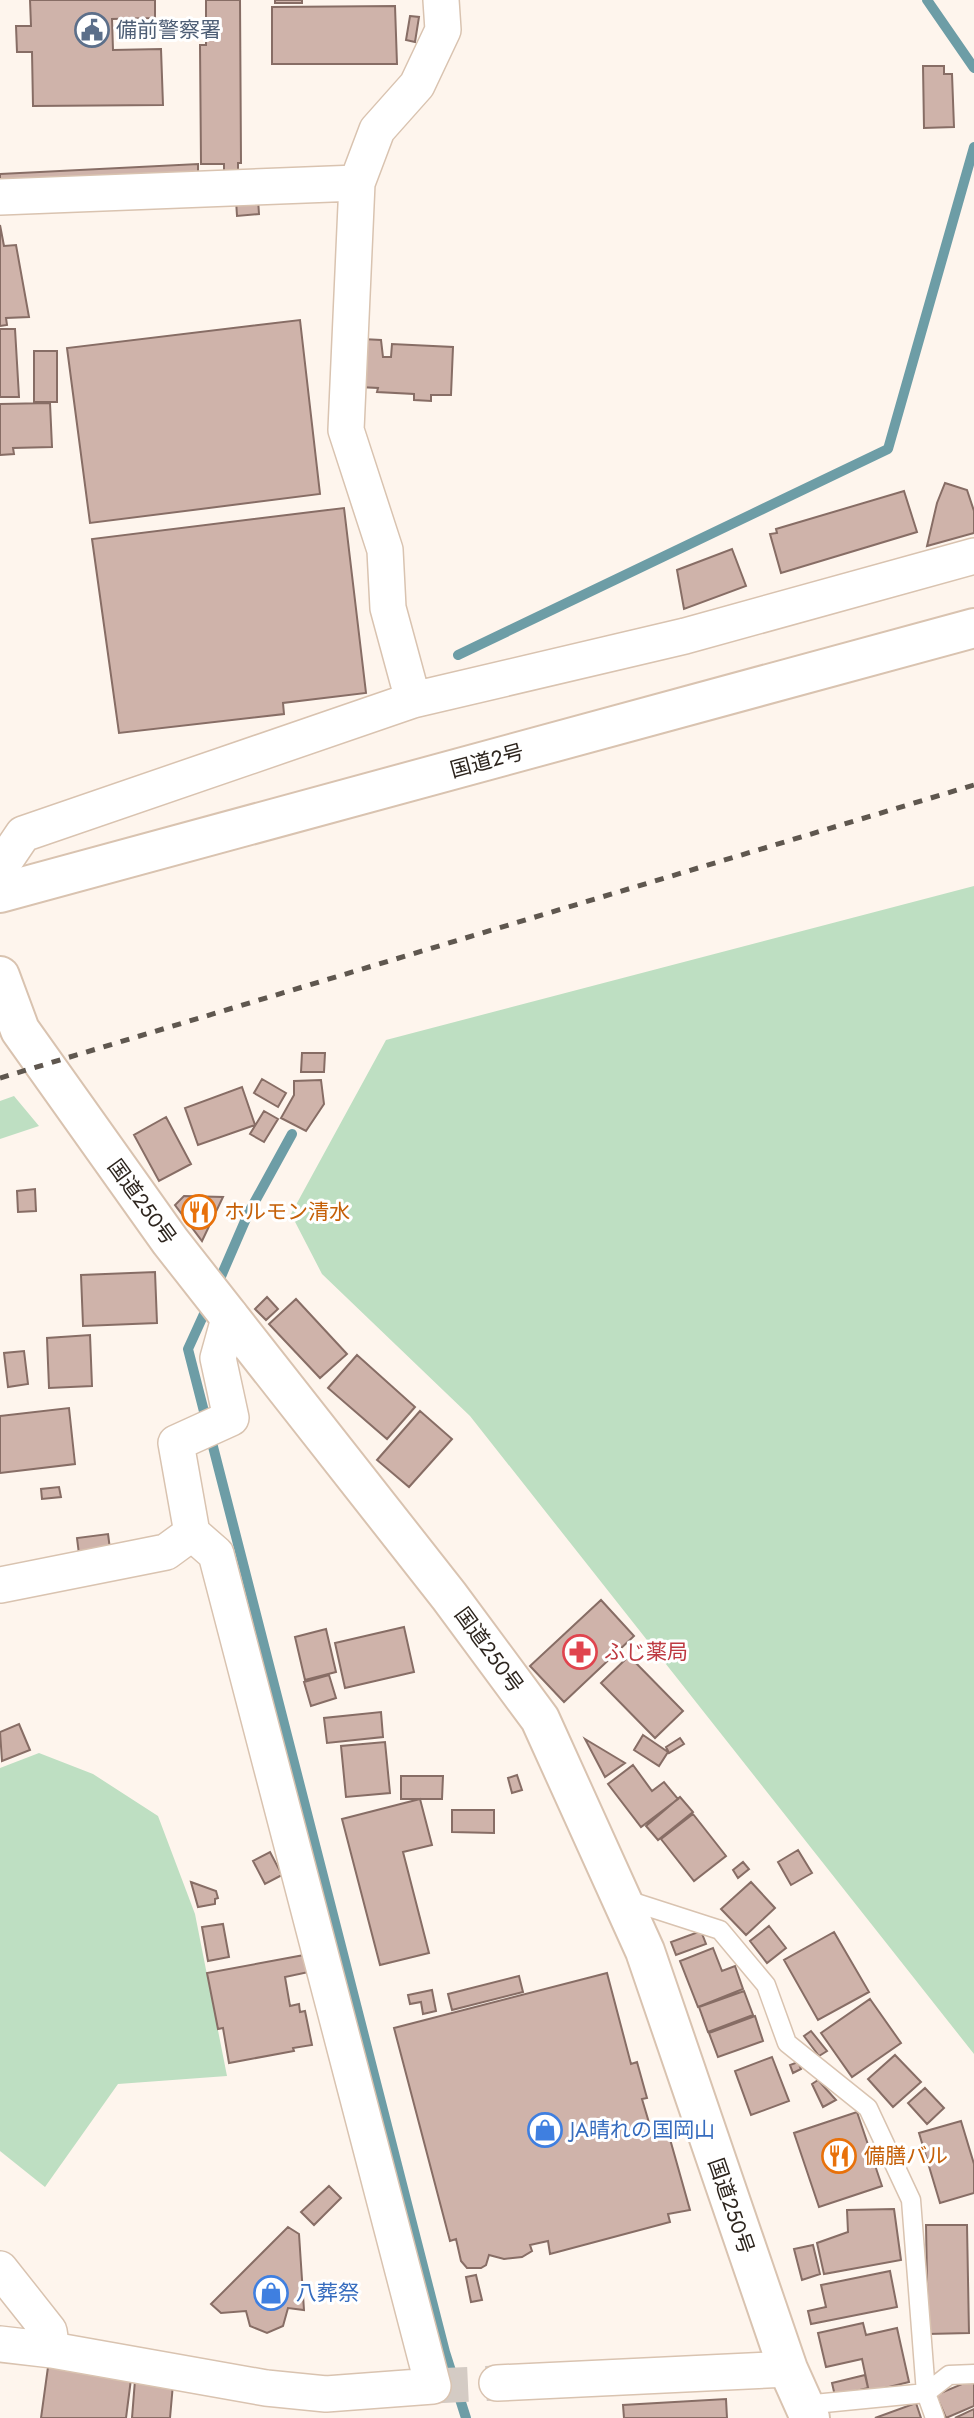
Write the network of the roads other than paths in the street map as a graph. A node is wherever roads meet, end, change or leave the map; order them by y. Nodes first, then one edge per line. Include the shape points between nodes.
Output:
1 (441, 0) edge
2 (358, 183) junction
3 (0, 197) edge
4 (974, 556) edge
5 (974, 628) edge
6 (412, 700) junction
7 (0, 868) edge
8 (0, 893) edge
9 (0, 976) edge
10 (230, 1315) junction
11 (192, 1533) junction
12 (0, 1585) edge
13 (621, 1898) junction
14 (0, 2270) edge
15 (0, 2344) edge
16 (51, 2350) junction
17 (788, 2369) junction
18 (974, 2374) edge
19 (497, 2383) tunnel mouth
20 (926, 2393) junction
21 (807, 2412) edge
22 (935, 2418) edge

1 - 2 street via 443,30 417,85 377,130
2 - 3 street
2 - 6 street via 346,430 385,550 388,608
4 - 6 street via 685,636
5 - 8 highway, 国道2号
6 - 7 street via 23,834
9 - 10 highway, 国道250号 via 20,1030 170,1241
10 - 11 street via 218,1358 231,1418 176,1443
10 - 13 highway, 国道250号 via 540,1719
11 - 12 street via 166,1552
11 - 16 street via 216,1554 433,2386 302,2392
13 - 17 highway, 国道250号 via 645,1951
13 - 20 lane via 720,1930 766,1985 787,2043 867,2108 911,2200
14 - 16 street via 49,2332
15 - 16 street
17 - 19 street
17 - 21 highway, 国道250号
18 - 20 lane via 949,2375
20 - 21 lane
20 - 22 lane

